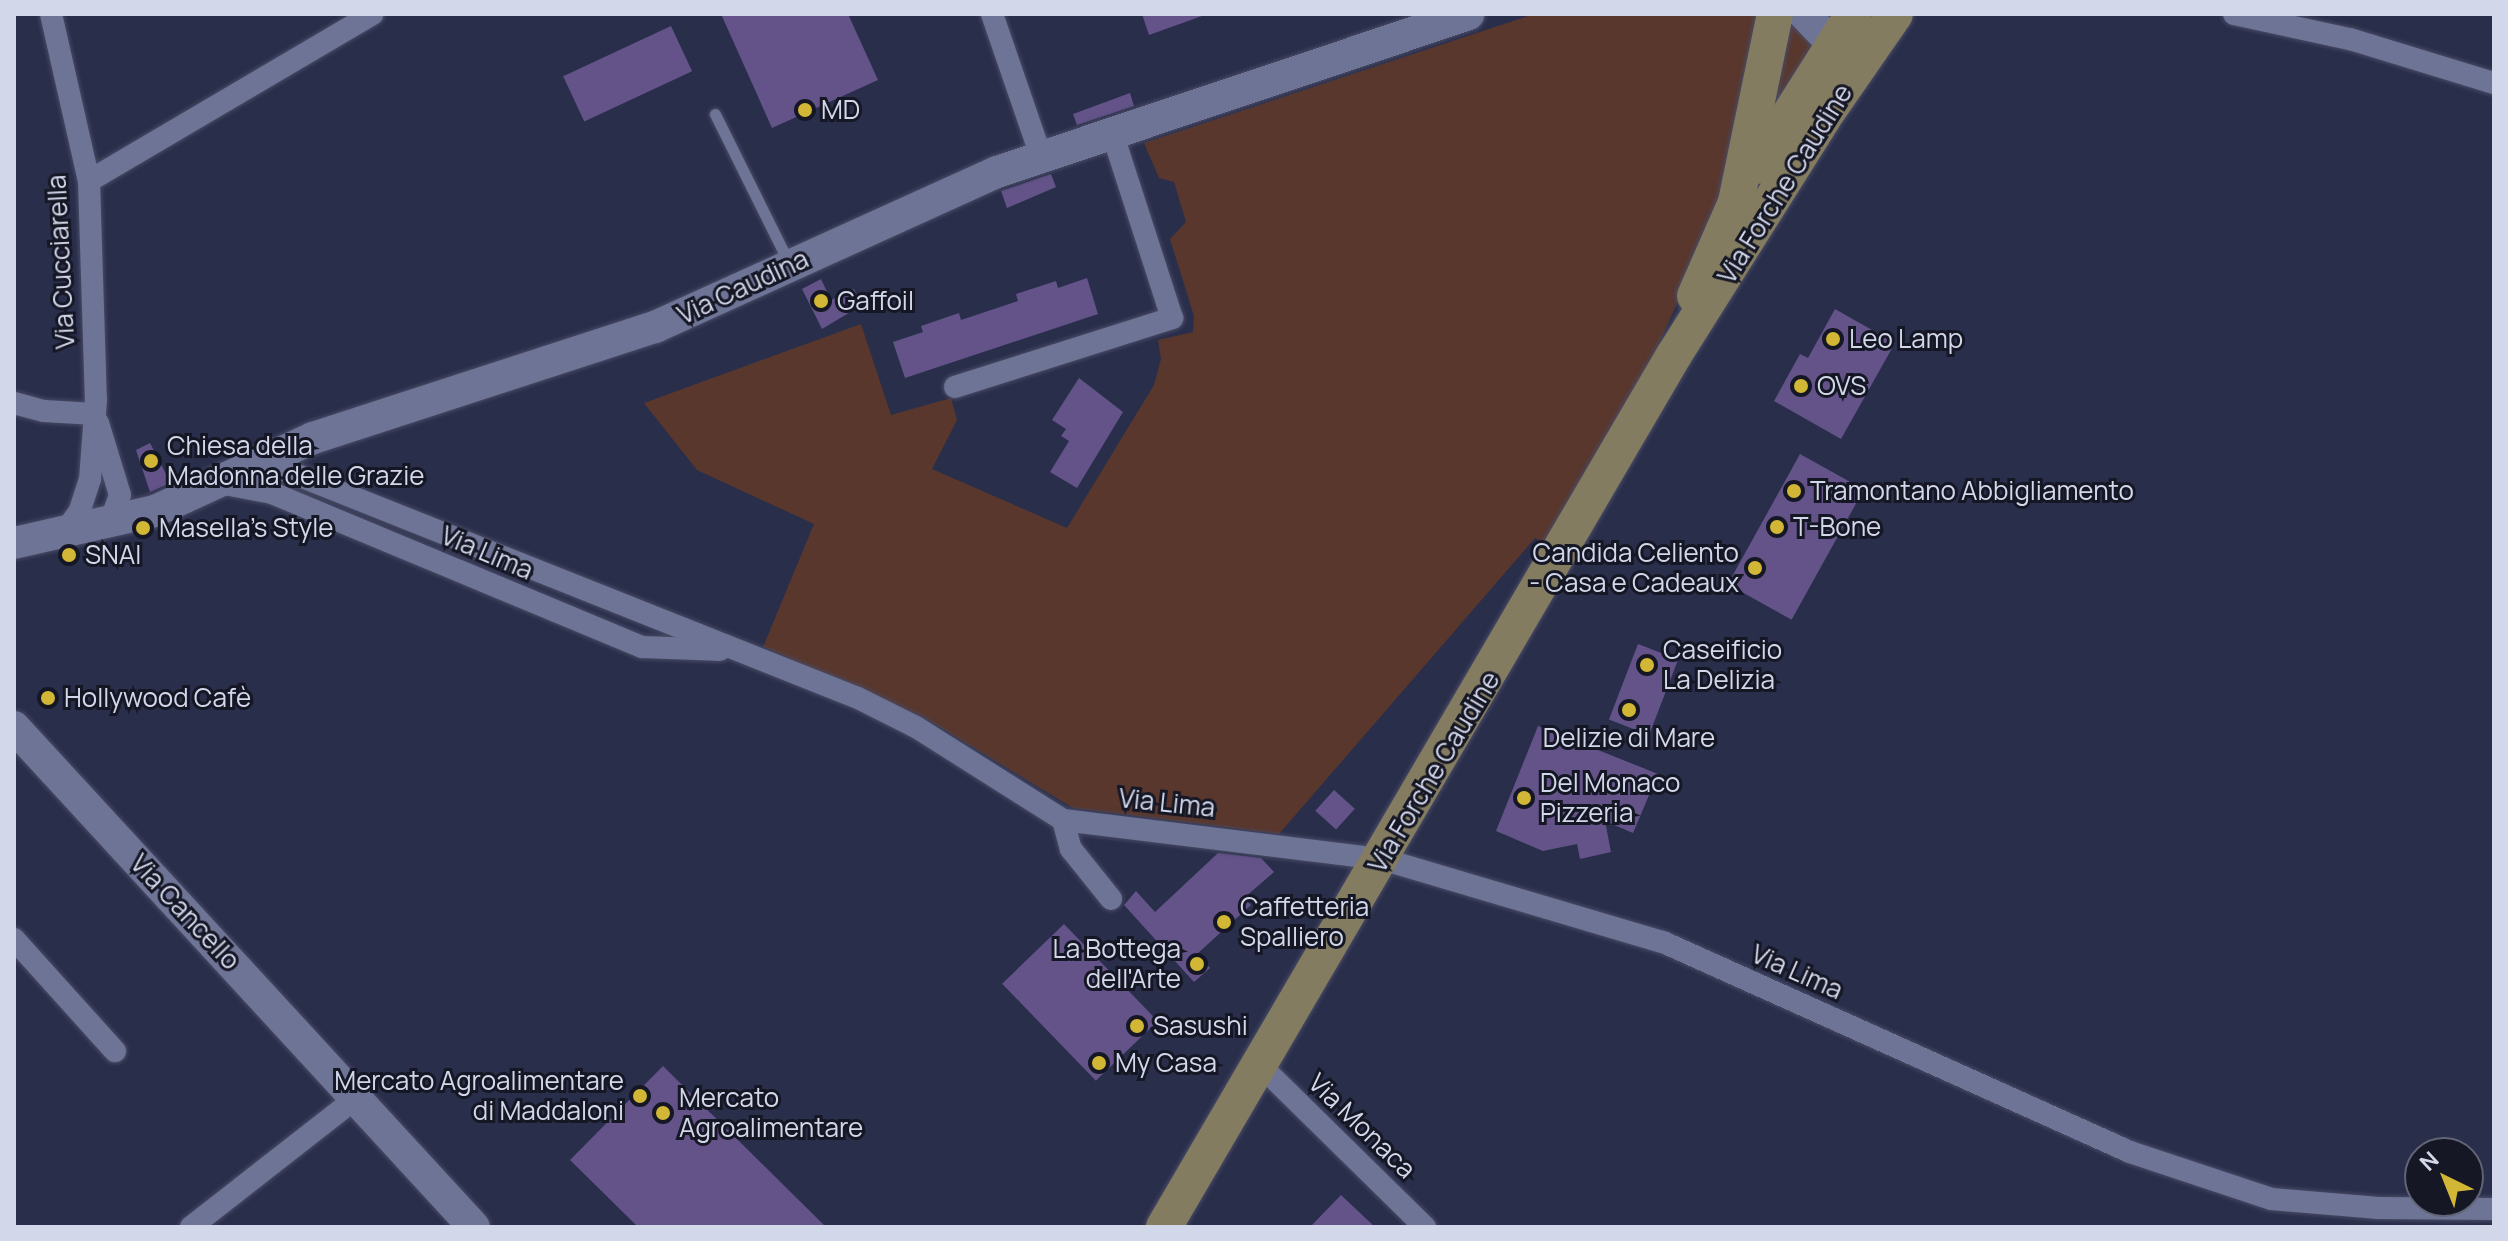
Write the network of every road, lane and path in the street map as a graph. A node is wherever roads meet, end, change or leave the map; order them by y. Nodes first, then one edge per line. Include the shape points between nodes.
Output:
1 (51, 14) edge
2 (992, 14) edge
3 (1468, 14) edge
4 (1775, 14) edge
5 (1804, 14) edge
6 (1853, 14) edge
7 (1895, 14) edge
8 (2234, 14) edge
9 (357, 17) edge
10 (1832, 43) junction
11 (1870, 48) junction
12 (2494, 83) edge
13 (715, 114) dead end
14 (1113, 135) junction
15 (1041, 156) junction
16 (89, 181) junction
17 (1736, 202) junction
18 (790, 265) junction
19 (1674, 355) junction
20 (955, 387) dead end
21 (14, 403) edge
22 (95, 414) junction
23 (298, 444) junction
24 (262, 461) junction
25 (90, 479) junction
26 (118, 479) junction
27 (310, 480) junction
28 (218, 483) junction
29 (155, 511) junction
30 (110, 523) junction
31 (64, 533) junction
32 (14, 543) edge
33 (740, 651) junction
34 (14, 727) edge
35 (1063, 820) junction
36 (1382, 859) junction
37 (1111, 899) dead end
38 (14, 939) edge
39 (115, 1051) dead end
40 (1259, 1064) junction
41 (356, 1098) junction
42 (1190, 1184) junction
43 (2494, 1209) edge
44 (191, 1227) edge
45 (474, 1227) edge
46 (1143, 1227) edge
47 (1164, 1227) edge
48 (1183, 1227) edge
49 (1425, 1227) edge

1 - 16 street, Via Cucciarella
2 - 15 street
3 - 14 main road, Via Caudina
4 - 17 main road, Via Forche Caudine
5 - 10 main road
6 - 10 main road
7 - 11 main road, Via Forche Caudine
8 - 12 street via 2350,39
9 - 16 street
10 - 11 main road via 1855,51
10 - 17 main road
11 - 19 main road, Via Forche Caudine
13 - 18 lane
14 - 15 main road, Via Caudina
14 - 20 street via 1172,318
15 - 18 main road, Via Caudina via 944,192
16 - 22 street, Via Cucciarella
17 - 19 main road, Via Forche Caudine
18 - 23 main road, Via Caudina via 719,301 609,344 417,401
19 - 36 main road, Via Forche Caudine
21 - 22 street
22 - 25 street, Via Cucciarella
22 - 26 street, Via Cucciarella
23 - 24 main road, Via Caudina
23 - 27 street via 299,464
24 - 27 street, Via Lima
24 - 28 main road, Via Caudina
25 - 30 street, Via Cucciarella via 95,511
25 - 31 street, Via Cucciarella via 79,512
26 - 29 street, Via Cucciarella
26 - 30 street, Via Cucciarella via 118,511
27 - 33 street, Via Lima
28 - 29 main road, Via Caudina
28 - 33 street, Via Lima via 272,493 642,647
29 - 30 main road, Via Caudina
30 - 31 main road, Via Caudina
31 - 32 main road, Via Caudina
33 - 35 street, Via Lima via 916,727
34 - 41 main road, Via Cancello
35 - 36 street, Via Lima
35 - 37 street via 1071,849
36 - 40 main road, Via Forche Caudine
36 - 43 street, Via Lima via 1663,942 1974,1086 2185,1174 2271,1199 2379,1208
38 - 39 street
40 - 42 main road, Via Forche Caudine
40 - 49 street, Via Monaca
41 - 44 street
41 - 45 main road, Via Cancello
42 - 46 main road
42 - 47 main road, Via Forche Caudine
42 - 48 main road

